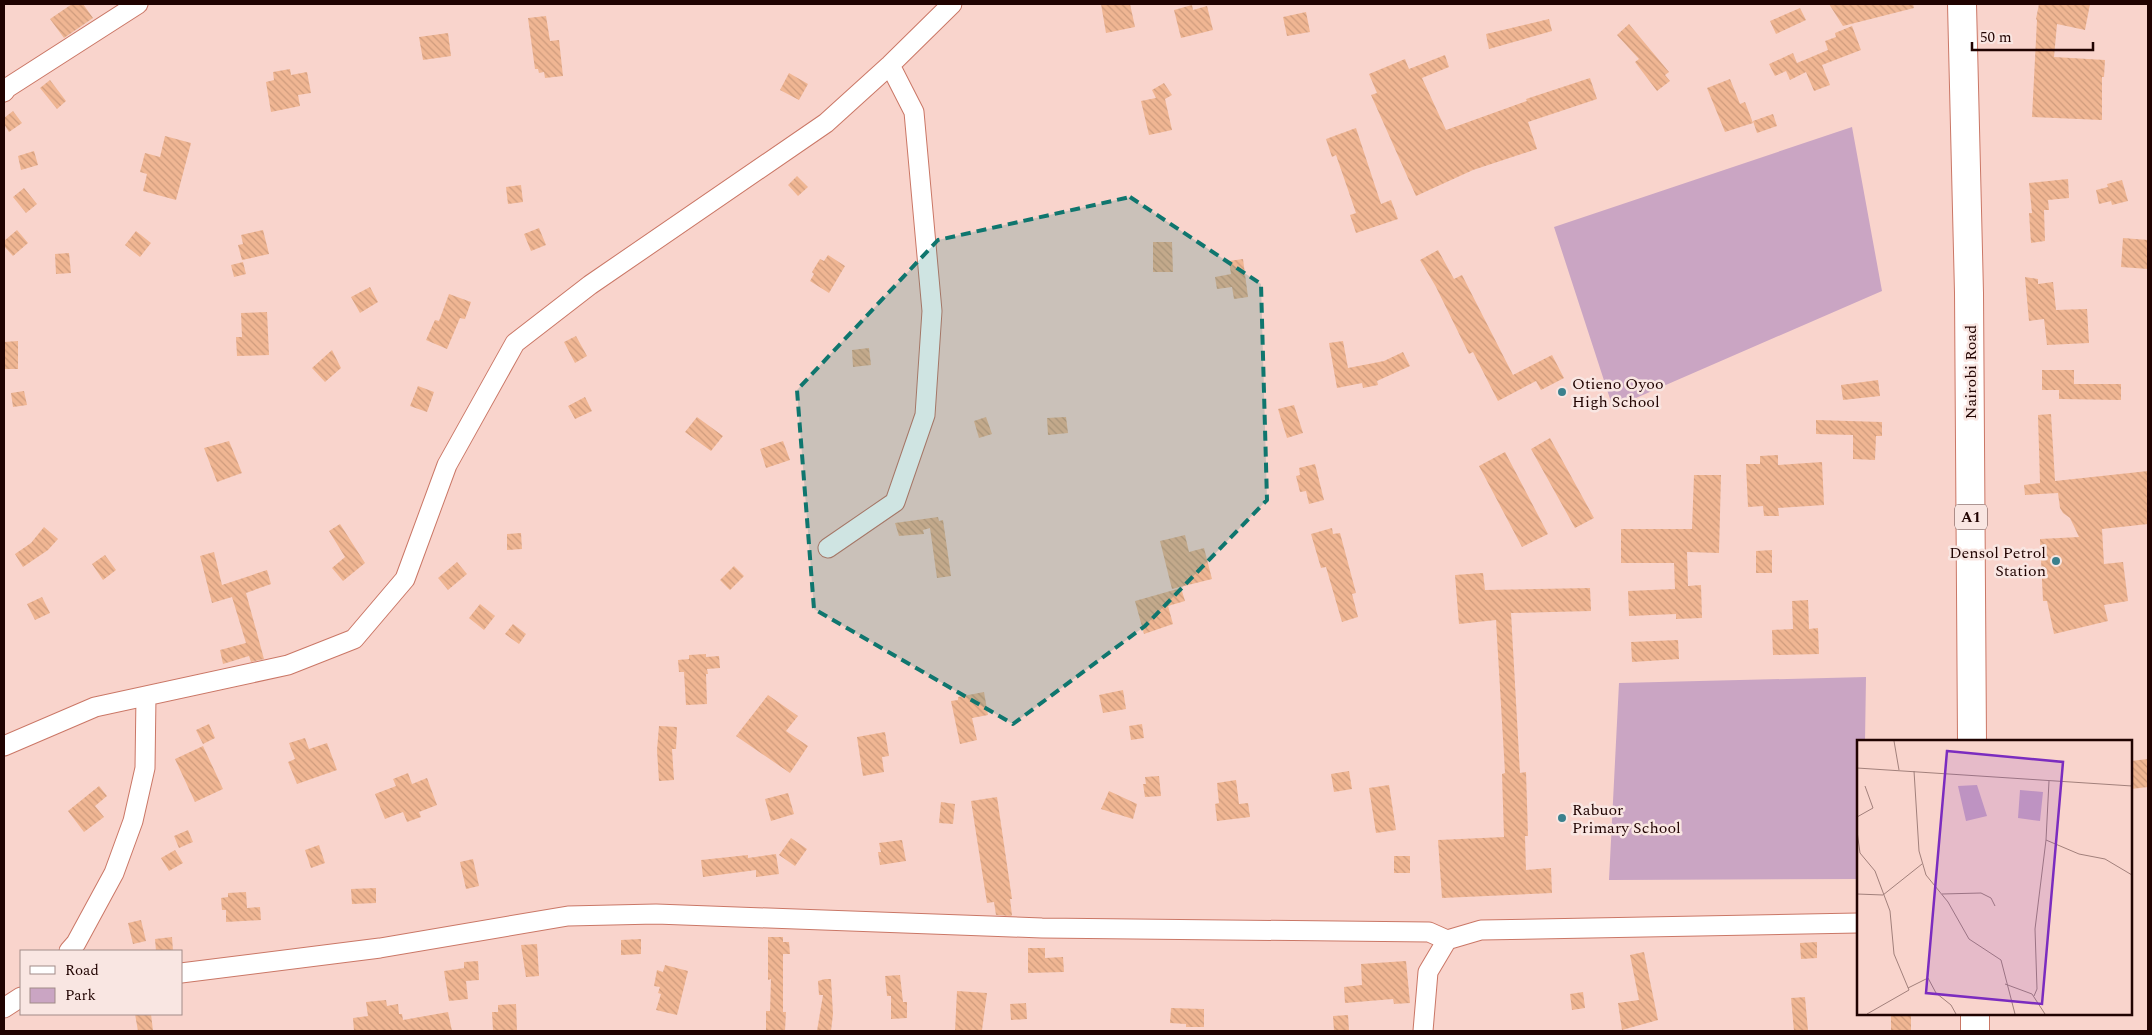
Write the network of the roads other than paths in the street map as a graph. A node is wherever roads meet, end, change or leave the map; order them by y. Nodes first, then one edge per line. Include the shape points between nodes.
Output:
1 (138, 4) edge
2 (952, 4) edge
3 (1962, 4) edge
4 (890, 65) junction
5 (4, 92) edge
6 (828, 548) dead end
7 (146, 696) junction
8 (1972, 740) edge
9 (4, 746) edge
10 (1857, 923) edge
11 (1447, 940) junction
12 (69, 950) edge
13 (182, 973) edge
14 (20, 998) edge
15 (4, 1008) edge
16 (1975, 1015) edge
17 (1423, 1031) edge
18 (1976, 1031) edge

1 - 5 street
2 - 4 street
3 - 8 highway, Nairobi Road / A1 via 1969,293
4 - 6 street via 914,112 932,311 925,415 895,502
4 - 7 street via 826,123 590,285 515,343 447,465 404,579 354,639 288,665
7 - 9 street via 95,707
7 - 12 street via 145,768 133,821 114,873 76,943
10 - 11 street via 1481,930
11 - 13 street via 1429,932 1042,928 656,914 568,916 380,948
11 - 17 street via 1428,972
14 - 15 street
16 - 18 highway

